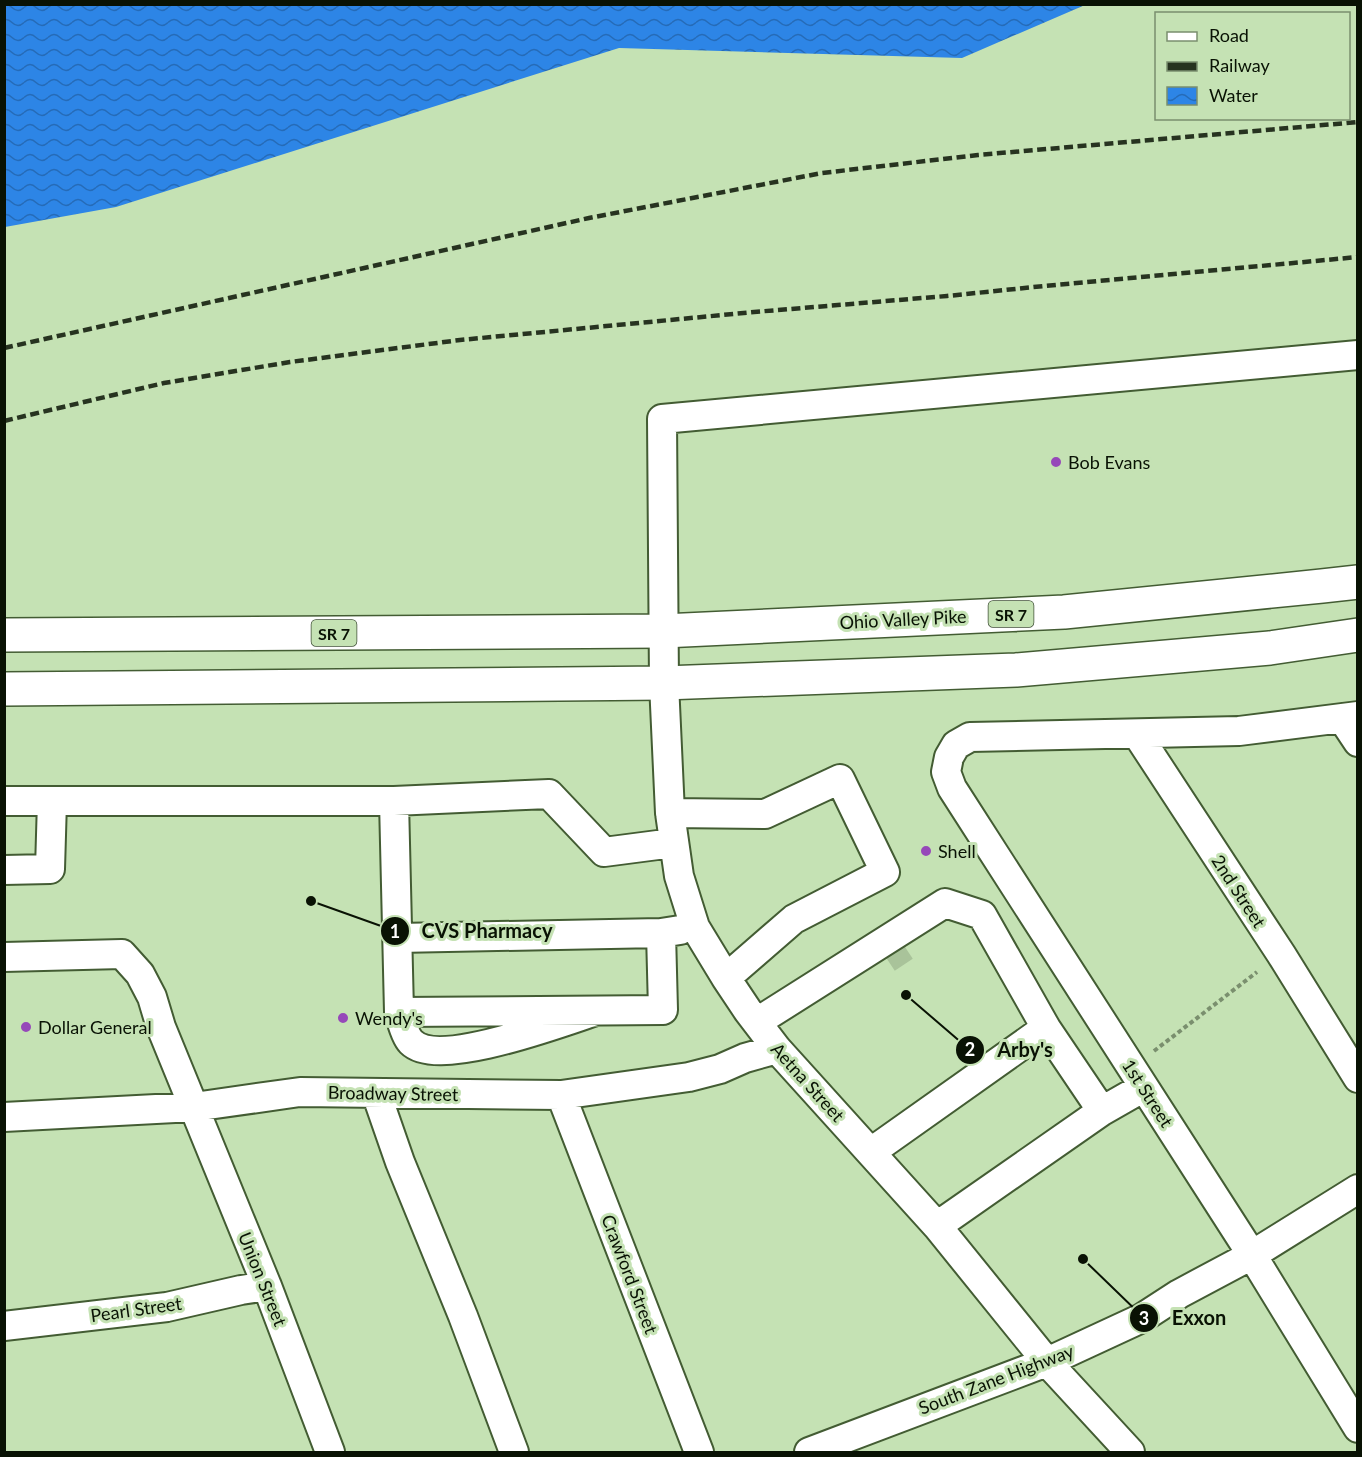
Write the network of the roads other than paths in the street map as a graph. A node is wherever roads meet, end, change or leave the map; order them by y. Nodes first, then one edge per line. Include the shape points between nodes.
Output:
1 (1358, 355) edge
2 (1358, 582) edge
3 (663, 632) junction
4 (4, 635) edge
5 (1358, 635) edge
6 (664, 683) junction
7 (4, 689) edge
8 (1350, 717) edge
9 (1137, 734) junction
10 (1358, 742) edge
11 (4, 801) edge
12 (52, 801) junction
13 (394, 801) junction
14 (670, 813) junction
15 (673, 843) junction
16 (4, 870) edge
17 (695, 927) junction
18 (661, 933) junction
19 (398, 938) junction
20 (4, 957) edge
21 (726, 978) junction
22 (790, 1001) junction
23 (1031, 1002) junction
24 (596, 1011) junction
25 (399, 1012) junction
26 (757, 1022) junction
27 (1046, 1028) junction
28 (777, 1049) junction
29 (1138, 1077) junction
30 (1358, 1078) edge
31 (376, 1093) junction
32 (561, 1095) junction
33 (194, 1107) junction
34 (1102, 1111) junction
35 (4, 1117) edge
36 (871, 1152) junction
37 (1358, 1189) edge
38 (937, 1226) junction
39 (1252, 1255) junction
40 (267, 1286) junction
41 (4, 1326) edge
42 (1047, 1362) junction
43 (1358, 1428) edge
44 (321, 1451) edge
45 (514, 1452) edge
46 (699, 1452) edge
47 (808, 1452) edge
48 (1130, 1452) edge

1 - 3 street, Aetna Street via 662,418
2 - 3 highway, Ohio Valley Pike / SR 7 via 1064,612
3 - 4 highway, SR 7
3 - 6 street, Aetna Street
5 - 6 highway via 1270,648 1016,670
6 - 7 highway
6 - 14 street, Aetna Street
8 - 9 street via 1239,731
8 - 10 street
9 - 29 street, 1st Street via 970,737 956,745 946,772 952,788
9 - 30 street, 2nd Street
11 - 12 street
12 - 13 street
12 - 16 street via 50,868
13 - 15 street via 549,794 604,852
13 - 19 street
14 - 15 street, Aetna Street
14 - 21 street via 765,814 840,780 885,872 794,919
15 - 17 street, Aetna Street
17 - 18 street
17 - 21 street, Aetna Street
18 - 19 street
18 - 24 street via 663,1010
19 - 25 street
20 - 33 street, Union Street via 122,954 140,974 152,997
21 - 26 street, Aetna Street
22 - 23 street via 822,1003 936,927 955,923 974,929 1018,996
22 - 23 street via 945,903 982,915
22 - 26 street
23 - 27 street
24 - 25 street
24 - 25 street via 506,1040 428,1050 411,1042
26 - 28 street, Aetna Street
27 - 34 street
27 - 36 street
28 - 32 street, Broadway Street via 689,1077
28 - 36 street, Aetna Street
29 - 34 street
29 - 39 street, 1st Street
31 - 32 street, Broadway Street
31 - 33 street, Broadway Street via 300,1092
31 - 45 street
32 - 46 street, Crawford Street
33 - 35 street, Broadway Street
33 - 40 street, Union Street
34 - 38 street
36 - 38 street, Aetna Street
37 - 39 street, South Zane Highway
38 - 42 street, Aetna Street
39 - 42 street, South Zane Highway via 1142,1318
39 - 43 street, 1st Street
40 - 41 street, Pearl Street via 167,1307
40 - 44 street, Union Street
42 - 47 street, South Zane Highway
42 - 48 street, Aetna Street

